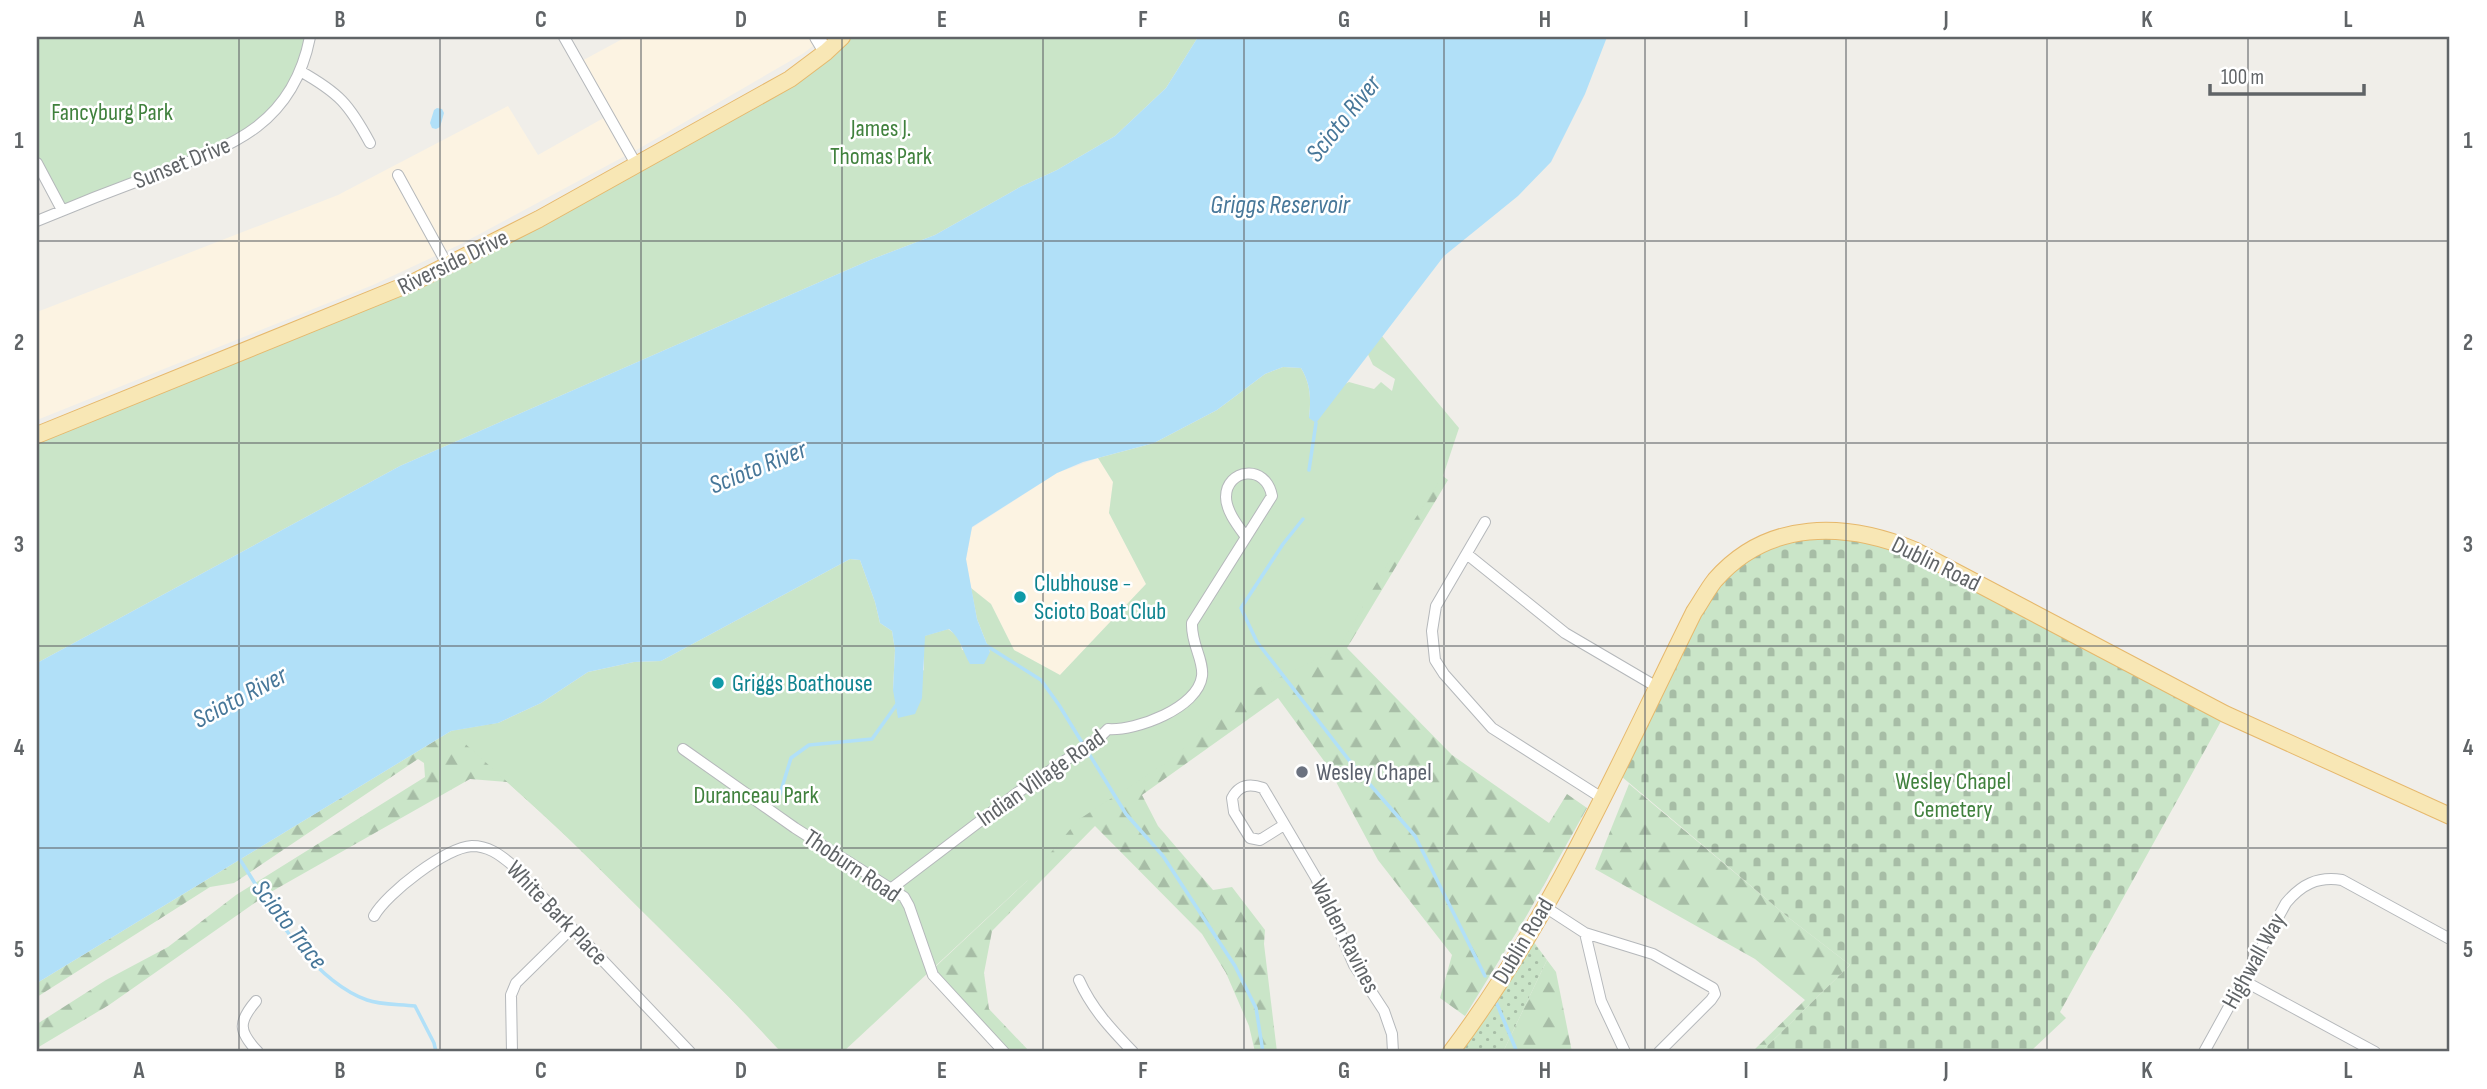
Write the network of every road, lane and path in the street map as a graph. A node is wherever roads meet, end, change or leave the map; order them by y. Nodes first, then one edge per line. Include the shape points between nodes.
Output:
1 (310, 37) edge
2 (564, 37) edge
3 (817, 37) edge
4 (842, 37) edge
5 (826, 52) junction
6 (300, 71) junction
7 (370, 143) dead end
8 (37, 163) edge
9 (636, 164) junction
10 (398, 175) dead end
11 (62, 210) junction
12 (37, 221) edge
13 (448, 265) junction
14 (37, 435) edge
15 (1485, 522) dead end
16 (1245, 537) junction
17 (1468, 555) junction
18 (1657, 687) junction
19 (683, 749) dead end
20 (1602, 798) junction
21 (2450, 816) edge
22 (1284, 825) junction
23 (892, 888) junction
24 (1545, 907) junction
25 (374, 916) dead end
26 (572, 928) junction
27 (1585, 933) junction
28 (2450, 939) edge
29 (1079, 980) dead end
30 (2244, 981) junction
31 (257, 1001) dead end
32 (258, 1052) edge
33 (512, 1052) edge
34 (690, 1052) edge
35 (1004, 1052) edge
36 (1133, 1052) edge
37 (1393, 1052) edge
38 (1451, 1052) edge
39 (1625, 1052) edge
40 (1659, 1052) edge
41 (2204, 1052) edge
42 (2375, 1052) edge

1 - 6 street, Sunset Drive
2 - 9 street
3 - 5 main road
4 - 5 main road, Riverside Drive
5 - 9 main road, Riverside Drive via 790,79
6 - 7 street via 343,100
6 - 11 street, Sunset Drive via 284,100 244,138
8 - 11 street
9 - 13 main road, Riverside Drive
10 - 13 street
11 - 12 street, Sunset Drive
13 - 14 main road, Riverside Drive via 380,298
15 - 17 street
16 - 16 street, Indian Village Road via 1272,495 1267,483 1253,472 1234,480 1227,489 1228,507
16 - 23 street, Indian Village Road via 1192,623 1202,678 1188,701 1131,727 1108,729
17 - 18 street via 1565,634
17 - 20 street via 1436,606 1432,631 1435,660 1492,729
18 - 20 main road, Dublin Road
18 - 21 main road, Dublin Road via 1694,612 1731,566 1792,534 1849,531 1914,550 2225,714
19 - 23 street, Thoburn Road via 794,828
20 - 24 main road, Dublin Road
22 - 22 street, Walden Ravines via 1263,788 1243,786 1232,798 1234,812 1250,838 1259,839
22 - 37 street, Walden Ravines via 1316,878 1354,965 1384,1011
23 - 35 street, Thoburn Road via 909,906 937,982
24 - 27 street
24 - 38 main road, Dublin Road
25 - 26 street, White Bark Place via 401,884 449,854 472,846 498,853
26 - 33 street via 516,983 511,995
26 - 34 street, White Bark Place
27 - 39 street via 1601,1001
27 - 40 street via 1653,954 1713,988 1715,995
28 - 30 street, Highwall Way via 2342,880 2315,881 2298,889 2286,903
29 - 36 street via 1102,1020
30 - 41 street, Highwall Way
30 - 42 street
31 - 32 street via 243,1023

